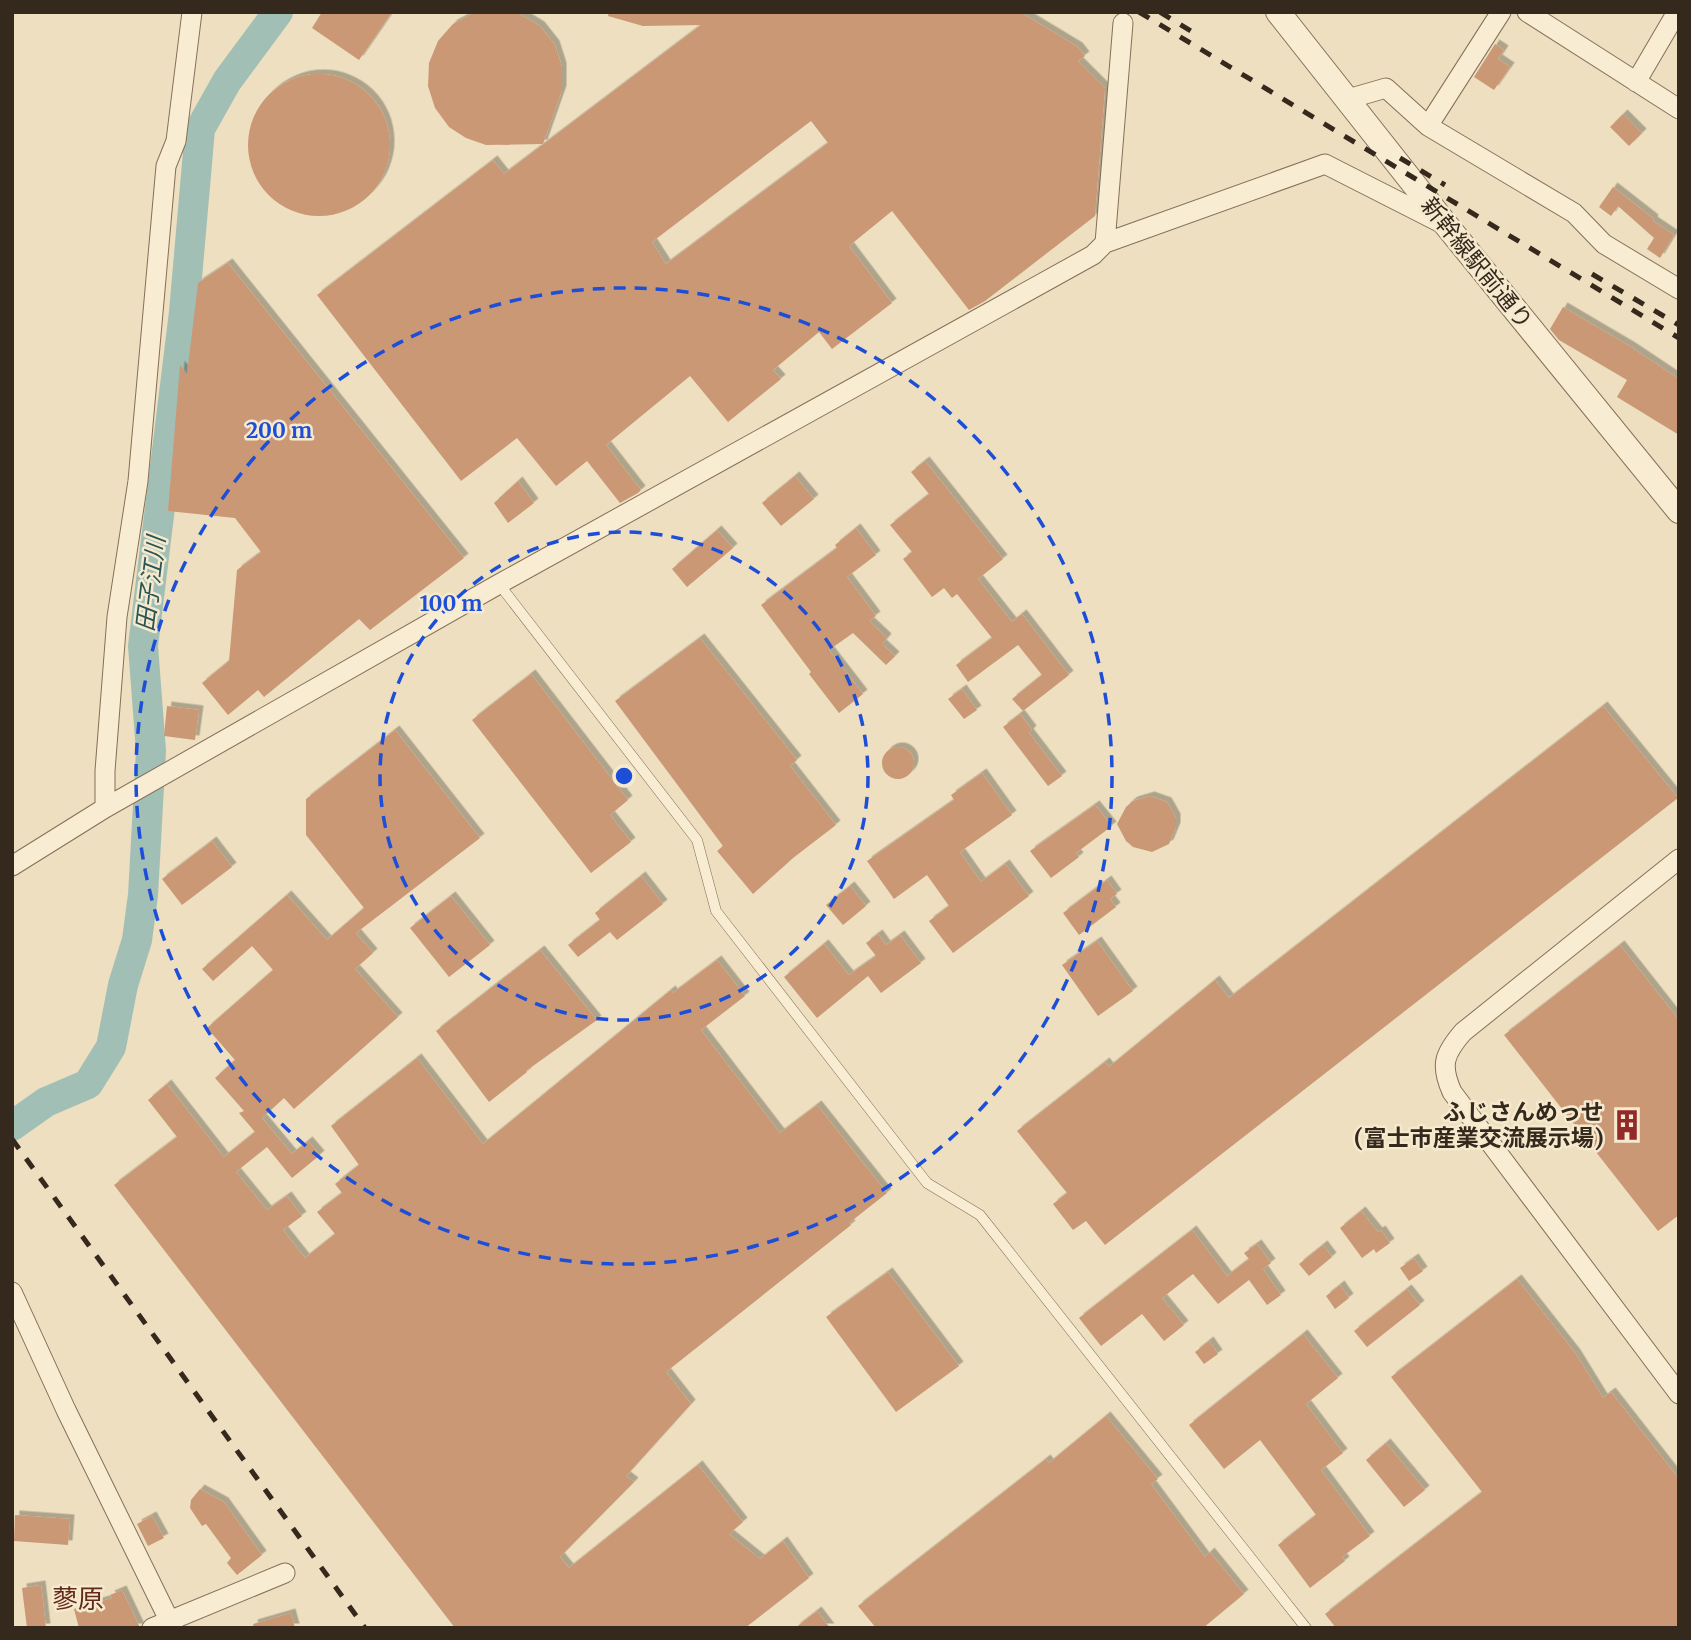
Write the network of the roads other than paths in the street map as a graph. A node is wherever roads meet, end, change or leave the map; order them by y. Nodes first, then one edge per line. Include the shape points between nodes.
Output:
1 (192, 12) edge
2 (1279, 12) edge
3 (1501, 12) edge
4 (1527, 12) edge
5 (1677, 12) edge
6 (1123, 23) dead end
7 (1636, 82) junction
8 (1348, 99) junction
9 (1679, 109) edge
10 (1428, 126) junction
11 (1447, 226) junction
12 (1105, 243) junction
13 (1679, 289) edge
14 (1679, 511) edge
15 (499, 584) junction
16 (105, 808) junction
17 (1679, 859) edge
18 (12, 866) edge
19 (12, 1292) edge
20 (1679, 1394) edge
21 (285, 1573) dead end
22 (165, 1625) edge
23 (1306, 1628) edge

1 - 16 street via 176,141 166,166 138,481 117,617
2 - 8 street, 新幹線駅前通り
3 - 10 street
4 - 7 street
5 - 7 street
6 - 12 street
7 - 9 street
8 - 10 street via 1386,88
8 - 11 street, 新幹線駅前通り
10 - 13 street via 1574,214 1604,244
11 - 12 street via 1325,164
11 - 14 street, 新幹線駅前通り
12 - 15 street via 1093,256
15 - 16 street
15 - 23 lane via 697,840 716,911 927,1183 981,1215
16 - 18 street
17 - 20 street via 1463,1032 1451,1046 1444,1074 1452,1092
19 - 22 street
21 - 22 street

